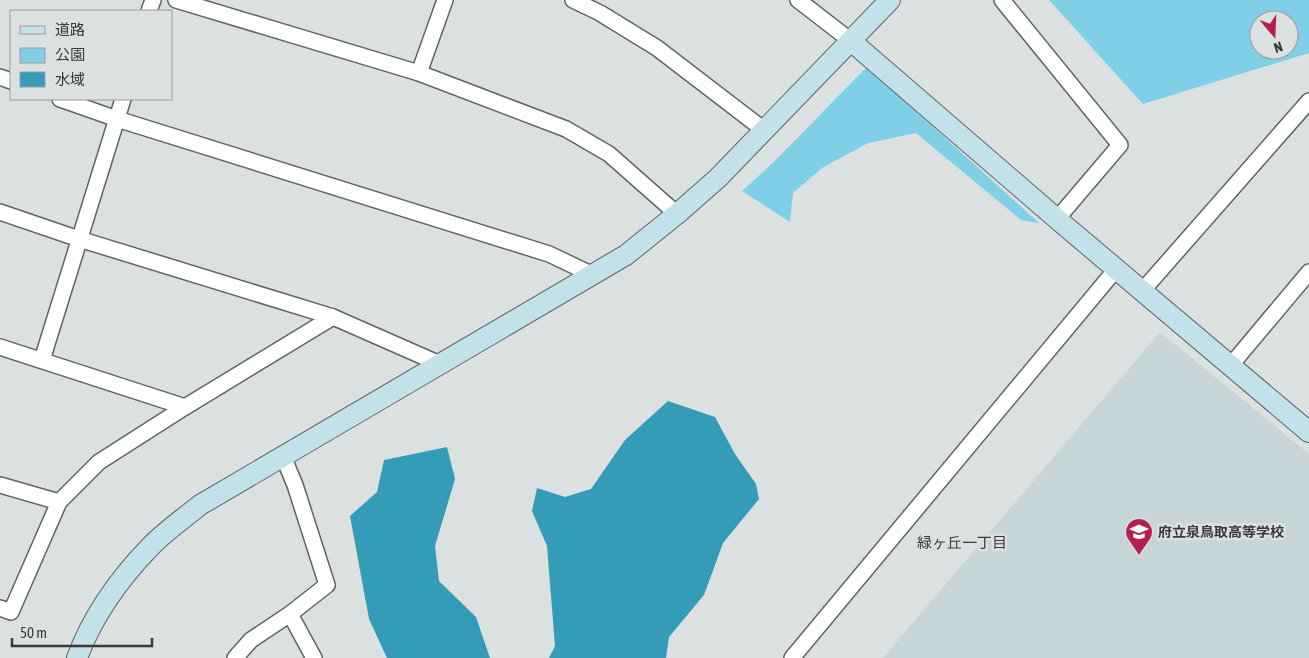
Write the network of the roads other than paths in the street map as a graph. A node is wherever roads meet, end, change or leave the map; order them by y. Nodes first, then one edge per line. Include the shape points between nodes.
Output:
1 (176, 0) edge
2 (445, 0) edge
3 (573, 0) edge
4 (798, 0) edge
5 (890, 0) edge
6 (1002, 0) edge
7 (852, 41) junction
8 (418, 72) junction
9 (63, 100) edge
10 (123, 100) edge
11 (1309, 101) edge
12 (117, 119) junction
13 (764, 130) junction
14 (0, 212) edge
15 (677, 214) junction
16 (1057, 219) junction
17 (79, 239) junction
18 (1117, 268) junction
19 (1309, 272) edge
20 (592, 275) junction
21 (1143, 290) junction
22 (333, 317) junction
23 (0, 347) edge
24 (42, 360) junction
25 (440, 364) junction
26 (1231, 365) junction
27 (184, 407) junction
28 (1309, 432) edge
29 (283, 456) junction
30 (0, 485) edge
31 (59, 502) junction
32 (0, 608) edge
33 (290, 614) junction
34 (77, 658) edge
35 (235, 658) edge
36 (314, 658) edge
37 (792, 658) edge

1 - 8 street
2 - 8 street
3 - 13 street via 657,48
4 - 7 street
5 - 7 street
6 - 16 street via 1120,145
7 - 13 street
7 - 16 street
8 - 15 street via 566,129 609,154
9 - 12 street
10 - 12 street
11 - 21 street
12 - 17 street
12 - 20 street via 549,254
13 - 15 street via 718,178
14 - 17 street
15 - 20 street via 626,255
16 - 18 street
17 - 22 street
17 - 24 street
18 - 21 street
18 - 37 street
19 - 26 street
20 - 25 street
21 - 26 street
22 - 25 street
22 - 27 street
23 - 24 street
24 - 27 street
25 - 29 street
26 - 28 street
27 - 31 street via 98,462
29 - 33 street via 327,585
29 - 34 street via 200,505 151,546 112,589
30 - 31 street
31 - 32 street via 11,612
33 - 35 street via 250,640
33 - 36 street

